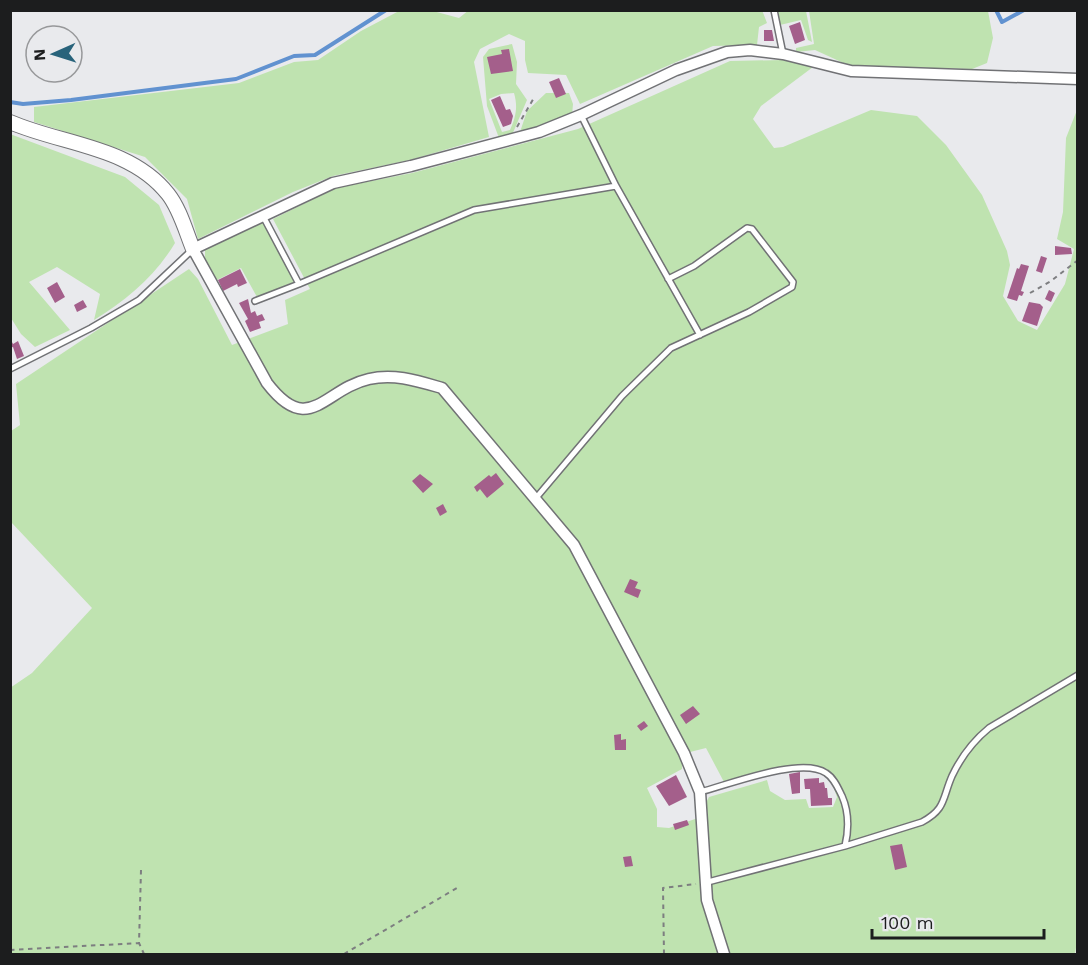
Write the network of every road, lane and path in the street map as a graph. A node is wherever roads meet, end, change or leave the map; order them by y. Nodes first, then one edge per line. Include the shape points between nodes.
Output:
1 (774, 10) edge
2 (783, 54) junction
3 (1077, 79) edge
4 (535, 96) dead end
5 (581, 115) junction
6 (10, 122) edge
7 (514, 139) junction
8 (616, 186) junction
9 (263, 216) junction
10 (193, 249) junction
11 (1077, 261) edge
12 (668, 279) junction
13 (299, 284) junction
14 (1030, 293) dead end
15 (255, 301) dead end
16 (700, 335) junction
17 (10, 369) edge
18 (536, 498) junction
19 (1077, 675) edge
20 (700, 792) junction
21 (845, 846) junction
22 (141, 870) dead end
23 (705, 883) junction
24 (457, 888) dead end
25 (139, 943) junction
26 (10, 950) edge
27 (144, 954) edge
28 (344, 954) edge
29 (664, 954) edge
30 (724, 954) edge

1 - 2 lane
2 - 3 street via 850,71
2 - 5 street via 750,50 716,55
4 - 7 path via 519,120
5 - 7 street
5 - 8 lane
6 - 10 street via 104,152 143,170 170,196
7 - 9 street via 333,183
8 - 12 lane
8 - 13 lane via 474,210
9 - 10 street
9 - 13 lane
10 - 17 lane via 138,300
10 - 18 street via 267,383 288,404 302,410 316,408 367,379 387,376 442,388
11 - 14 path
12 - 16 lane
12 - 16 lane via 694,266 747,228 752,229 794,282 792,287 749,312
13 - 15 lane
16 - 18 lane via 671,348 642,374
18 - 20 street via 574,545 600,591 684,753
19 - 21 lane via 977,738 965,751 934,816
20 - 21 lane via 785,770 824,771 845,802 849,832
20 - 23 street
21 - 23 lane
22 - 25 path
23 - 29 path via 663,888
23 - 30 street via 710,914
24 - 28 path
25 - 26 path
25 - 27 path

